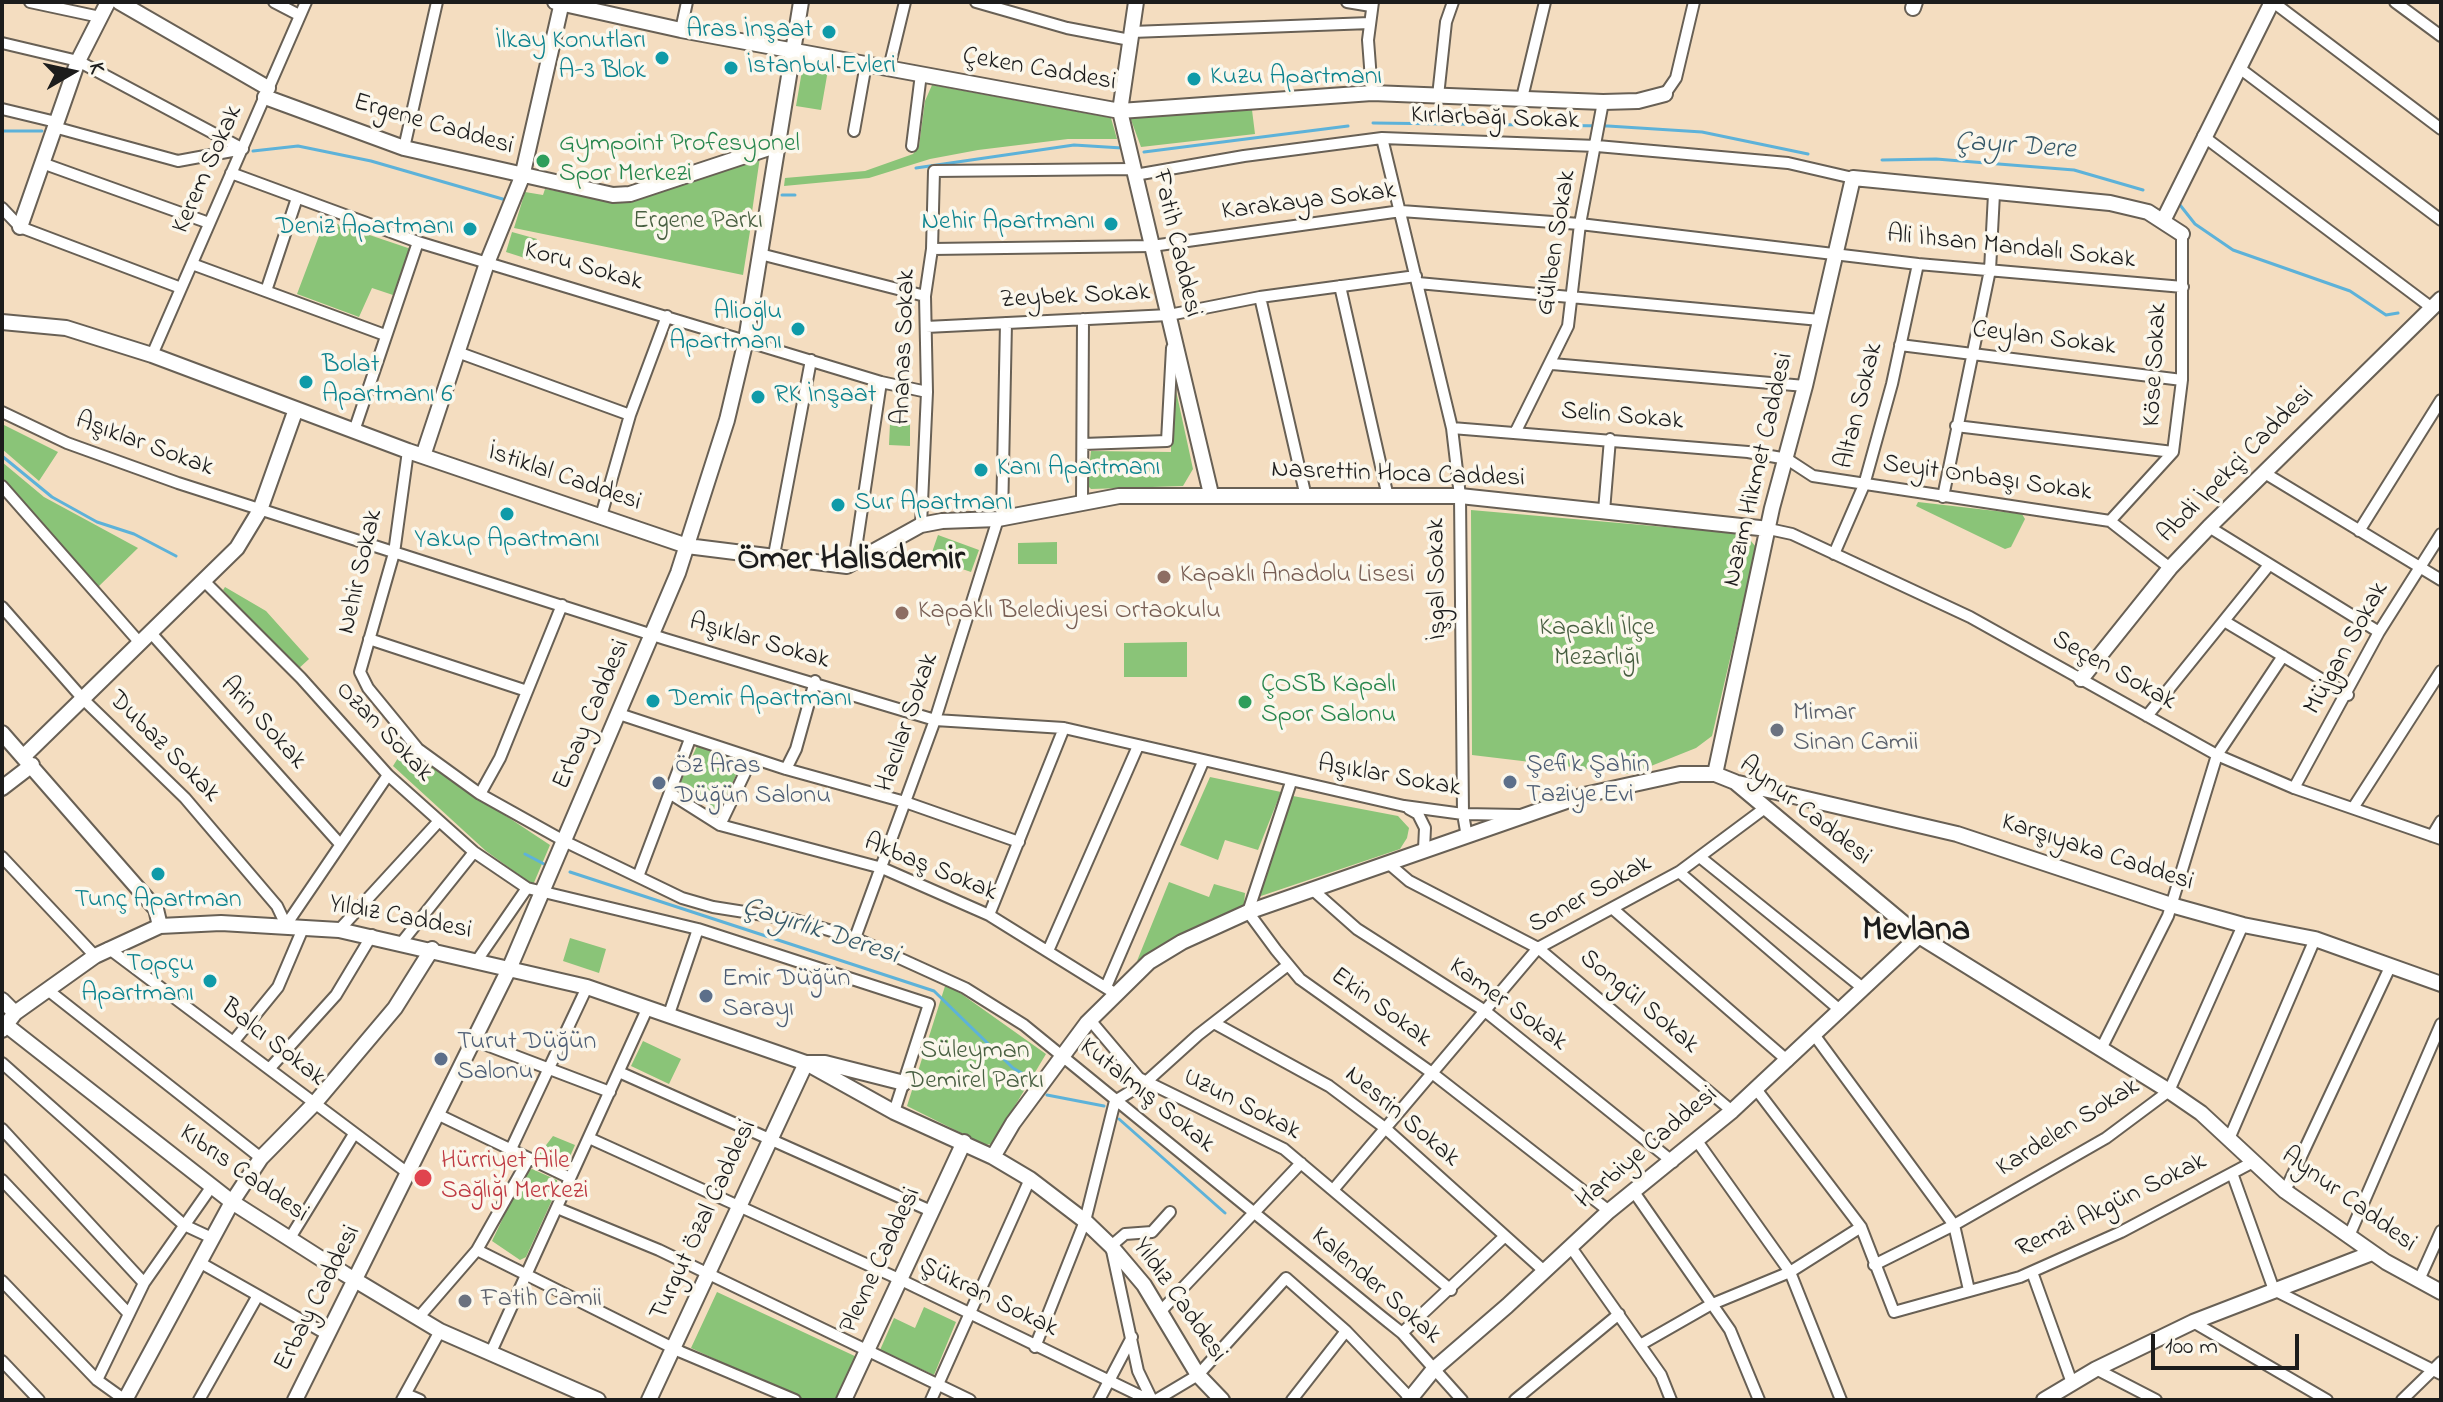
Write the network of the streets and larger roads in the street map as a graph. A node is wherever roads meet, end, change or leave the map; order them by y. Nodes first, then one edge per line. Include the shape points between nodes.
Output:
1 (30, 2) edge
2 (108, 2) edge
3 (119, 2) edge
4 (274, 2) edge
5 (306, 2) edge
6 (437, 2) edge
7 (559, 2) edge
8 (687, 2) edge
9 (801, 2) edge
10 (905, 2) edge
11 (976, 2) edge
12 (1136, 2) edge
13 (1347, 2) edge
14 (1453, 2) edge
15 (1545, 2) edge
16 (1694, 2) edge
17 (2272, 2) edge
18 (2395, 2) edge
19 (1372, 4) edge
20 (299, 15) junction
21 (100, 17) junction
22 (1370, 23) junction
23 (681, 30) junction
24 (1131, 36) junction
25 (2441, 36) edge
26 (2, 43) edge
27 (791, 50) junction
28 (78, 61) junction
29 (866, 64) junction
30 (2238, 67) junction
31 (889, 68) junction
32 (921, 74) junction
33 (266, 92) junction
34 (1372, 93) junction
35 (1665, 94) joint
36 (1438, 96) junction
37 (1522, 98) junction
38 (1603, 102) junction
39 (2, 109) edge
40 (1120, 111) junction
41 (55, 124) junction
42 (2441, 129) edge
43 (854, 131) dead end
44 (2203, 136) junction
45 (1382, 138) junction
46 (775, 146) junction
47 (912, 146) dead end
48 (1597, 146) junction
49 (404, 148) junction
50 (243, 149) junction
51 (42, 163) junction
52 (934, 171) joint
53 (1134, 172) junction
54 (231, 173) junction
55 (1853, 178) junction
56 (519, 184) junction
57 (1994, 194) junction
58 (297, 198) junction
59 (2, 208) edge
60 (1401, 211) junction
61 (2164, 219) junction
62 (2441, 220) edge
63 (209, 223) junction
64 (1580, 224) junction
65 (20, 227) junction
66 (2182, 234) joint
67 (418, 242) junction
68 (1152, 246) junction
69 (932, 249) junction
70 (1835, 252) junction
71 (760, 254) junction
72 (487, 263) junction
73 (192, 264) junction
74 (1918, 264) junction
75 (1990, 270) junction
76 (1417, 279) junction
77 (1340, 286) junction
78 (2183, 287) junction
79 (181, 288) junction
80 (266, 291) junction
81 (1573, 295) junction
82 (925, 296) junction
83 (1260, 297) junction
84 (2436, 309) edge
85 (1169, 315) junction
86 (667, 316) junction
87 (1083, 319) junction
88 (1820, 320) junction
89 (2, 322) edge
90 (1006, 323) junction
91 (926, 327) junction
92 (385, 335) junction
93 (1173, 338) junction
94 (746, 340) junction
95 (1900, 345) junction
96 (1970, 352) junction
97 (460, 353) junction
98 (152, 355) junction
99 (811, 360) junction
100 (1552, 364) junction
101 (2182, 380) junction
102 (881, 382) junction
103 (1805, 386) junction
104 (927, 392) junction
105 (2441, 400) edge
106 (296, 409) junction
107 (2, 412) edge
108 (630, 415) junction
109 (1956, 426) junction
110 (1452, 428) junction
111 (354, 431) junction
112 (1516, 431) junction
113 (1610, 439) junction
114 (1083, 444) junction
115 (408, 451) junction
116 (2173, 452) junction
117 (423, 456) junction
118 (1787, 459) junction
119 (2263, 472) junction
120 (1864, 485) junction
121 (2, 486) edge
122 (1211, 494) junction
123 (1460, 496) junction
124 (1306, 497) junction
125 (1388, 497) junction
126 (1943, 497) junction
127 (1082, 501) junction
128 (260, 510) junction
129 (1604, 511) junction
130 (601, 516) junction
131 (1000, 519) junction
132 (2110, 521) junction
133 (921, 525) junction
134 (2209, 527) junction
135 (1769, 529) junction
136 (2359, 531) junction
137 (2441, 534) edge
138 (687, 546) junction
139 (394, 553) junction
140 (1834, 554) junction
141 (774, 555) junction
142 (854, 562) junction
143 (2269, 565) junction
144 (2170, 568) junction
145 (2420, 568) junction
146 (213, 574) junction
147 (2441, 580) edge
148 (562, 605) junction
149 (2, 607) edge
150 (2224, 621) junction
151 (2379, 632) junction
152 (653, 634) junction
153 (146, 638) junction
154 (369, 639) junction
155 (2283, 656) junction
156 (2441, 671) edge
157 (2081, 679) junction
158 (815, 681) junction
159 (527, 691) junction
160 (2348, 695) junction
161 (84, 700) junction
162 (619, 714) junction
163 (2147, 716) junction
164 (935, 720) junction
165 (1064, 728) junction
166 (2, 733) edge
167 (407, 736) joint
168 (690, 739) junction
169 (1138, 746) junction
170 (2217, 755) junction
171 (752, 758) junction
172 (28, 760) junction
173 (1203, 762) junction
174 (786, 769) junction
175 (1715, 774) junction
176 (388, 775) junction
177 (1291, 782) junction
178 (1735, 782) junction
179 (2, 788) edge
180 (2294, 788) junction
181 (480, 794) junction
182 (671, 794) junction
183 (905, 802) junction
184 (1404, 806) junction
185 (1765, 808) junction
186 (2353, 808) junction
187 (1463, 814) junction
188 (1529, 815) junction
189 (439, 821) junction
190 (2441, 821) edge
191 (720, 825) junction
192 (1467, 837) junction
193 (2437, 838) edge
194 (566, 842) junction
195 (1019, 842) junction
196 (340, 844) junction
197 (1424, 849) junction
198 (474, 852) junction
199 (2, 857) edge
200 (1701, 858) junction
201 (1388, 863) junction
202 (882, 868) junction
203 (1679, 872) junction
204 (639, 874) junction
205 (527, 888) junction
206 (545, 890) junction
207 (1313, 890) junction
208 (2171, 905) junction
209 (1613, 909) junction
210 (1248, 912) junction
211 (989, 915) junction
212 (286, 925) junction
213 (2243, 925) junction
214 (160, 926) junction
215 (304, 926) junction
216 (698, 929) junction
217 (339, 930) junction
218 (372, 935) junction
219 (1919, 936) junction
220 (855, 938) junction
221 (2315, 939) junction
222 (402, 942) junction
223 (1538, 948) junction
224 (432, 949) junction
225 (1048, 951) junction
226 (102, 952) junction
227 (478, 959) junction
228 (1288, 965) junction
229 (2391, 965) junction
230 (510, 967) junction
231 (2441, 984) edge
232 (587, 987) junction
233 (1864, 989) junction
234 (49, 991) junction
235 (1111, 991) junction
236 (2, 1000) edge
237 (648, 1007) junction
238 (1485, 1011) junction
239 (1841, 1011) junction
240 (669, 1014) junction
241 (1090, 1020) junction
242 (8, 1022) edge
243 (1214, 1023) junction
244 (2441, 1024) edge
245 (1815, 1036) junction
246 (234, 1041) junction
247 (476, 1041) junction
248 (2102, 1047) junction
249 (1062, 1057) junction
250 (1788, 1061) junction
251 (2, 1063) edge
252 (806, 1063) junction
253 (270, 1068) junction
254 (550, 1070) junction
255 (619, 1072) junction
256 (1432, 1073) junction
257 (1146, 1082) junction
258 (904, 1083) junction
259 (1756, 1089) junction
260 (2169, 1091) junction
261 (610, 1092) junction
262 (1115, 1101) junction
263 (314, 1104) junction
264 (1732, 1111) junction
265 (894, 1112) junction
266 (439, 1115) junction
267 (1385, 1128) junction
268 (2, 1129) edge
269 (354, 1134) junction
270 (589, 1138) junction
271 (2229, 1139) junction
272 (771, 1140) junction
273 (1697, 1141) junction
274 (964, 1142) junction
275 (510, 1151) junction
276 (993, 1157) junction
277 (261, 1158) junction
278 (528, 1160) junction
279 (1673, 1162) junction
280 (2253, 1162) junction
281 (1301, 1163) junction
282 (2232, 1173) junction
283 (409, 1174) junction
284 (570, 1178) junction
285 (1030, 1179) junction
286 (2, 1180) edge
287 (212, 1186) junction
288 (1333, 1190) junction
289 (2285, 1191) junction
290 (1634, 1192) junction
291 (232, 1202) junction
292 (738, 1205) junction
293 (557, 1208) junction
294 (931, 1211) junction
295 (1609, 1211) junction
296 (1170, 1212) dead end
297 (1254, 1212) junction
298 (1085, 1221) junction
299 (184, 1225) junction
300 (1954, 1225) junction
301 (1861, 1227) junction
302 (2441, 1231) edge
303 (2349, 1236) junction
304 (1504, 1237) junction
305 (212, 1238) junction
306 (290, 1238) junction
307 (1111, 1246) junction
308 (1570, 1246) junction
309 (477, 1250) junction
310 (2372, 1253) junction
311 (199, 1262) junction
312 (1874, 1265) junction
313 (1543, 1270) junction
314 (1790, 1272) junction
315 (2032, 1272) junction
316 (527, 1274) junction
317 (706, 1274) junction
318 (899, 1279) junction
319 (356, 1280) junction
320 (2419, 1280) junction
321 (2, 1281) edge
322 (144, 1283) junction
323 (1451, 1290) junction
324 (1969, 1290) junction
325 (2274, 1290) junction
326 (2441, 1292) edge
327 (257, 1297) junction
328 (1710, 1305) junction
329 (968, 1312) junction
330 (1160, 1312) junction
331 (129, 1314) junction
332 (1619, 1314) junction
333 (419, 1317) junction
334 (2193, 1322) junction
335 (440, 1331) junction
336 (1346, 1331) junction
337 (1402, 1333) junction
338 (328, 1335) junction
339 (1132, 1337) junction
340 (1640, 1345) junction
341 (673, 1347) junction
342 (1035, 1347) junction
343 (868, 1349) junction
344 (491, 1352) junction
345 (2, 1361) edge
346 (2438, 1368) edge
347 (1434, 1369) junction
348 (2096, 1369) junction
349 (1198, 1375) junction
350 (97, 1380) junction
351 (1108, 1382) junction
352 (2072, 1383) junction
353 (938, 1385) junction
354 (404, 1397) edge
355 (1411, 1399) edge
356 (39, 1400) edge
357 (125, 1400) edge
358 (199, 1400) edge
359 (295, 1400) edge
360 (420, 1400) edge
361 (598, 1400) edge
362 (649, 1400) edge
363 (795, 1400) edge
364 (844, 1400) edge
365 (931, 1400) edge
366 (970, 1400) edge
367 (1099, 1400) edge
368 (1152, 1400) edge
369 (1222, 1400) edge
370 (1292, 1400) edge
371 (1462, 1400) edge
372 (1515, 1400) edge
373 (1671, 1400) edge
374 (1759, 1400) edge
375 (1841, 1400) edge
376 (2044, 1400) edge
377 (2156, 1400) edge
378 (2327, 1400) edge
379 (2402, 1400) edge

1 - 21 street
2 - 21 street
3 - 33 street, Ergene Caddesi
4 - 20 street
5 - 20 street, Kerem Sokak
6 - 49 street
7 - 23 street, Çeken Caddesi
7 - 56 street
8 - 23 street
9 - 27 street, Erbay Caddesi
10 - 31 street
11 - 24 street via 1067,28
12 - 24 street, Fatih Caddesi
13 - 19 street
14 - 36 street
15 - 37 street
16 - 35 street via 1676,78
17 - 30 street
17 - 42 street
18 - 25 street
19 - 22 street
20 - 33 street, Kerem Sokak
21 - 28 street
22 - 24 street
22 - 34 street
23 - 27 street, Çeken Caddesi
24 - 40 street, Fatih Caddesi
26 - 28 street
27 - 29 street, Çeken Caddesi
27 - 46 street, Erbay Caddesi
28 - 41 street
28 - 50 street
29 - 31 street, Çeken Caddesi
29 - 43 street
30 - 44 street
30 - 62 street
31 - 32 street, Çeken Caddesi
32 - 40 street, Çeken Caddesi
32 - 47 street
33 - 49 street, Ergene Caddesi
33 - 50 street, Kerem Sokak
34 - 36 street, Çeken Caddesi
34 - 40 street, Çeken Caddesi
35 - 38 street, Çeken Caddesi
36 - 37 street, Çeken Caddesi
37 - 38 street, Çeken Caddesi
38 - 48 street, Gülben Sokak
39 - 41 street
40 - 53 street, Fatih Caddesi
41 - 50 street via 178,161
41 - 51 street
44 - 61 street
44 - 84 street
45 - 48 street, Kırlarbağı Sokak
45 - 53 street, Kırlarbağı Sokak
45 - 60 street, İşgal Sokak
46 - 56 street, Ergene Caddesi via 621,195
46 - 71 street, Erbay Caddesi
48 - 55 street, Kırlarbağı Sokak via 1788,163
48 - 64 street, Gülben Sokak
49 - 56 street, Ergene Caddesi
50 - 54 street, Kerem Sokak
51 - 63 street
51 - 65 street
52 - 53 street, Kırlarbağı Sokak
52 - 69 street, Ananas Sokak
53 - 68 street, Fatih Caddesi
54 - 58 street, Koru Sokak
54 - 63 street, Kerem Sokak
55 - 57 street
55 - 70 street, Nazım Hikmet Caddesi
56 - 72 street
57 - 61 street via 2110,203
57 - 75 street
58 - 67 street, Koru Sokak
58 - 80 street
59 - 65 street
60 - 64 street, Karakaya Sokak
60 - 68 street, Karakaya Sokak
60 - 76 street, İşgal Sokak
61 - 66 street
63 - 73 street, Kerem Sokak
64 - 70 street, Karakaya Sokak
64 - 81 street, Gülben Sokak
65 - 79 street
66 - 78 street, Köse Sokak
67 - 72 street, Koru Sokak
67 - 92 street
68 - 69 street, Karakaya Sokak
68 - 85 street, Fatih Caddesi
69 - 82 street, Ananas Sokak
70 - 74 street, Ali İhsan Mandalı Sokak
70 - 88 street, Nazım Hikmet Caddesi
71 - 82 street
71 - 94 street, Erbay Caddesi
72 - 86 street, Koru Sokak
72 - 97 street
73 - 79 street, Kerem Sokak
73 - 80 street
74 - 75 street, Ali İhsan Mandalı Sokak
74 - 95 street, Altan Sokak
75 - 78 street, Ali İhsan Mandalı Sokak
75 - 96 street
76 - 77 street, Zeybek Sokak
76 - 81 street, Zeybek Sokak
76 - 110 street, İşgal Sokak
77 - 83 street, Zeybek Sokak
77 - 125 street
78 - 101 street, Köse Sokak
79 - 98 street, Kerem Sokak
80 - 92 street
81 - 88 street, Zeybek Sokak
81 - 100 street, Gülben Sokak via 1568,326
82 - 91 street, Ananas Sokak
83 - 85 street, Zeybek Sokak
83 - 124 street
84 - 119 street, Abdi İpekçi Caddesi
85 - 87 street, Zeybek Sokak
85 - 93 street, Fatih Caddesi
86 - 94 street, Koru Sokak
86 - 108 street
87 - 90 street, Zeybek Sokak
87 - 114 street
88 - 103 street, Nazım Hikmet Caddesi
89 - 98 street, İstiklal Caddesi via 66,328
90 - 91 street, Zeybek Sokak
90 - 131 street, Hacılar Sokak
91 - 104 street, Ananas Sokak
92 - 111 street
93 - 114 street via 1167,441
93 - 122 street, Fatih Caddesi
94 - 99 street, Koru Sokak
94 - 138 street, Erbay Caddesi
95 - 96 street, Ceylan Sokak
95 - 120 street, Altan Sokak
96 - 101 street, Ceylan Sokak
96 - 109 street
97 - 108 street
97 - 117 street
98 - 106 street, İstiklal Caddesi
99 - 102 street, Koru Sokak
99 - 141 street
100 - 103 street
100 - 112 street, Gülben Sokak
101 - 116 street, Köse Sokak
102 - 104 street, Koru Sokak
102 - 142 street
103 - 118 street, Nazım Hikmet Caddesi
104 - 133 street, Ananas Sokak
105 - 136 street
106 - 111 street, İstiklal Caddesi
106 - 128 street
107 - 128 street, Aşıklar Sokak via 67,443
108 - 130 street
109 - 116 street
109 - 126 street
110 - 112 street, Selin Sokak
110 - 123 street, İşgal Sokak
111 - 115 street, İstiklal Caddesi
112 - 113 street, Selin Sokak
113 - 118 street, Selin Sokak
113 - 129 street
114 - 127 street
115 - 117 street, İstiklal Caddesi
115 - 139 street, Nehir Sokak
116 - 132 street, Köse Sokak
117 - 130 street, İstiklal Caddesi
118 - 120 street, Seyit Onbaşı Sokak via 1813,476
118 - 135 street, Nazım Hikmet Caddesi
119 - 134 street, Abdi İpekçi Caddesi
119 - 136 street
120 - 126 street, Seyit Onbaşı Sokak
120 - 140 street, Altan Sokak
121 - 153 street, Arin Sokak
122 - 124 street, Nasrettin Hoca Caddesi
122 - 127 street, Nasrettin Hoca Caddesi
123 - 125 street, Nasrettin Hoca Caddesi
123 - 129 street, Nasrettin Hoca Caddesi
123 - 187 street, İşgal Sokak
124 - 125 street, Nasrettin Hoca Caddesi
126 - 132 street, Seyit Onbaşı Sokak
127 - 131 street
128 - 139 street, Aşıklar Sokak
128 - 146 street
129 - 135 street, Nasrettin Hoca Caddesi
130 - 138 street, İstiklal Caddesi
131 - 133 street
131 - 164 street, Hacılar Sokak
132 - 144 street, Seyit Onbaşı Sokak
133 - 142 street
134 - 143 street
134 - 144 street, Abdi İpekçi Caddesi
135 - 140 street, Seçen Sokak
135 - 175 street, Nazım Hikmet Caddesi
136 - 145 street
137 - 145 street, Müjgan Sokak
138 - 141 street, İstiklal Caddesi
138 - 152 street, Erbay Caddesi
139 - 148 street, Aşıklar Sokak
139 - 154 street, Nehir Sokak
140 - 157 street, Seçen Sokak via 1970,617
141 - 142 street, İstiklal Caddesi via 847,566
143 - 150 street
143 - 151 street
144 - 157 street, Abdi İpekçi Caddesi
145 - 147 street
145 - 151 street, Müjgan Sokak
146 - 153 street
146 - 176 street, Ozan Sokak
148 - 152 street, Aşıklar Sokak
148 - 159 street
149 - 161 street, Dubaz Sokak
150 - 155 street
150 - 163 street
151 - 160 street, Müjgan Sokak
152 - 158 street, Aşıklar Sokak
152 - 162 street, Erbay Caddesi
153 - 161 street
153 - 196 street, Arin Sokak
154 - 159 street
154 - 167 street, Nehir Sokak via 360,672
155 - 160 street
155 - 170 street
156 - 186 street
157 - 163 street, Seçen Sokak
158 - 164 street, Aşıklar Sokak
158 - 174 street
159 - 181 street
160 - 180 street, Müjgan Sokak
161 - 172 street
161 - 212 street, Dubaz Sokak via 185,798 277,906
162 - 168 street
162 - 194 street, Erbay Caddesi
163 - 170 street, Seçen Sokak
164 - 165 street, Aşıklar Sokak
164 - 183 street, Hacılar Sokak
165 - 169 street, Aşıklar Sokak
165 - 195 street
166 - 172 street
167 - 181 street, Kutalmış Sokak
168 - 171 street
168 - 182 street
169 - 173 street, Aşıklar Sokak
169 - 225 street
170 - 180 street, Seçen Sokak
170 - 208 street
171 - 174 street
171 - 191 street
172 - 179 street
172 - 214 street via 156,909
173 - 177 street, Aşıklar Sokak
173 - 235 street
174 - 183 street
175 - 178 street, Aynur Caddesi
175 - 188 street, Aynur Caddesi via 1680,774 1584,795
176 - 189 street, Ozan Sokak
176 - 196 street
177 - 184 street, Aşıklar Sokak
177 - 210 street
178 - 185 street, Aynur Caddesi
178 - 208 street, Karşıyaka Caddesi via 1957,834
180 - 186 street, Seçen Sokak
181 - 194 street, Kutalmış Sokak
182 - 191 street, Akbaş Sokak
182 - 204 street
183 - 195 street
183 - 202 street, Hacılar Sokak
184 - 187 street, Aşıklar Sokak
184 - 197 street via 1418,814 1425,828
185 - 200 street, Soner Sokak
185 - 219 street, Aynur Caddesi
186 - 193 street, Seçen Sokak
187 - 188 street, Aşıklar Sokak
187 - 192 street, İşgal Sokak
188 - 192 street, Aynur Caddesi
189 - 198 street, Ozan Sokak
189 - 217 street
190 - 193 street
191 - 202 street, Akbaş Sokak
192 - 197 street, Aynur Caddesi
194 - 204 street, Kutalmış Sokak
194 - 206 street, Erbay Caddesi
195 - 211 street
196 - 212 street
197 - 201 street, Aynur Caddesi
198 - 205 street, Ozan Sokak
198 - 222 street
199 - 226 street, Balcı Sokak
200 - 203 street, Soner Sokak
200 - 233 street
201 - 207 street, Aynur Caddesi
201 - 223 street, Songül Sokak via 1409,881
202 - 211 street, Akbaş Sokak
202 - 220 street, Hacılar Sokak
203 - 209 street, Soner Sokak
203 - 239 street
204 - 220 street, Kutalmış Sokak via 682,898 795,920
205 - 206 street, Ozan Sokak
205 - 227 street
206 - 216 street
206 - 230 street, Erbay Caddesi
207 - 210 street, Aynur Caddesi
207 - 238 street, Kamer Sokak via 1357,929
208 - 213 street, Karşıyaka Caddesi
208 - 248 street
209 - 223 street, Soner Sokak
209 - 250 street
210 - 228 street, Ekin Sokak
210 - 235 street, Aynur Caddesi via 1160,955
211 - 225 street, Akbaş Sokak
212 - 214 street, Yıldız Caddesi
212 - 215 street, Yıldız Caddesi
213 - 221 street, Karşıyaka Caddesi
213 - 260 street, Kardelen Sokak
214 - 226 street, Yıldız Caddesi
215 - 217 street, Yıldız Caddesi
215 - 246 street via 278,987
216 - 240 street
216 - 258 street via 929,1004
217 - 218 street, Yıldız Caddesi
218 - 222 street, Yıldız Caddesi
218 - 253 street via 336,995
219 - 233 street, Harbiye Caddesi
219 - 248 street, Aynur Caddesi
220 - 249 street, Kutalmış Sokak via 965,988 1024,1025
221 - 229 street, Karşıyaka Caddesi
221 - 271 street
222 - 224 street, Yıldız Caddesi
223 - 238 street, Soner Sokak
223 - 264 street, Songül Sokak
224 - 227 street, Yıldız Caddesi
224 - 263 street via 395,1008
225 - 235 street, Akbaş Sokak
226 - 234 street, Yıldız Caddesi
226 - 246 street, Balcı Sokak
227 - 230 street, Yıldız Caddesi
228 - 243 street
228 - 256 street, Ekin Sokak
229 - 231 street, Karşıyaka Caddesi
229 - 289 street
230 - 232 street, Yıldız Caddesi
230 - 247 street, Erbay Caddesi
232 - 237 street, Yıldız Caddesi
232 - 254 street
233 - 239 street, Harbiye Caddesi
234 - 242 street, Yıldız Caddesi
234 - 277 street
235 - 241 street, Aynur Caddesi
236 - 242 street, Kıbrıs Caddesi
237 - 240 street, Yıldız Caddesi
237 - 255 street
238 - 256 street, Soner Sokak
238 - 279 street, Kamer Sokak
239 - 245 street, Harbiye Caddesi
240 - 252 street, Yıldız Caddesi
241 - 249 street, Aynur Caddesi
241 - 257 street, Uzun Sokak
242 - 287 street, Kıbrıs Caddesi
243 - 257 street
243 - 267 street, Nesrin Sokak via 1329,1086
244 - 303 street
245 - 250 street, Harbiye Caddesi
245 - 300 street
246 - 253 street, Balcı Sokak
247 - 254 street
247 - 266 street, Erbay Caddesi
248 - 260 street, Aynur Caddesi
249 - 262 street, Kutalmış Sokak
249 - 276 street, Aynur Caddesi
250 - 259 street, Harbiye Caddesi
251 - 299 street
252 - 258 street, Yıldız Caddesi
252 - 265 street, Yıldız Caddesi
252 - 272 street, Turgut Özal Caddesi
253 - 263 street, Balcı Sokak
254 - 261 street
254 - 275 street
255 - 261 street
255 - 272 street
256 - 267 street, Soner Sokak
256 - 295 street, Ekin Sokak
257 - 262 street
257 - 281 street, Uzun Sokak via 1284,1149
258 - 265 street
259 - 264 street, Harbiye Caddesi
259 - 301 street
260 - 271 street, Aynur Caddesi
260 - 300 street, Kardelen Sokak via 2106,1138
261 - 270 street
262 - 297 street, Kutalmış Sokak
262 - 298 street
263 - 269 street, Balcı Sokak
263 - 277 street
264 - 273 street, Harbiye Caddesi
265 - 274 street, Yıldız Caddesi
266 - 275 street
266 - 283 street, Erbay Caddesi
267 - 288 street, Soner Sokak
267 - 304 street, Nesrin Sokak
268 - 322 street
269 - 283 street, Balcı Sokak
269 - 306 street
270 - 284 street
270 - 292 street, Şükran Sokak
271 - 280 street, Aynur Caddesi
272 - 292 street, Turgut Özal Caddesi
272 - 294 street
273 - 279 street, Harbiye Caddesi
273 - 314 street
274 - 276 street, Yıldız Caddesi
274 - 294 street, Plevne Caddesi
275 - 278 street
276 - 285 street, Yıldız Caddesi
277 - 291 street
278 - 284 street
278 - 309 street
279 - 290 street, Harbiye Caddesi
280 - 282 street, Remzi Akgün Sokak
280 - 289 street, Aynur Caddesi
281 - 288 street, Uzun Sokak
281 - 297 street
282 - 315 street, Remzi Akgün Sokak
282 - 325 street
283 - 319 street, Erbay Caddesi
284 - 293 street
285 - 298 street, Yıldız Caddesi
285 - 329 street
286 - 331 street
287 - 291 street, Kıbrıs Caddesi
287 - 299 street
288 - 323 street, Uzun Sokak
289 - 303 street, Aynur Caddesi
290 - 295 street, Harbiye Caddesi
290 - 328 street
291 - 305 street
291 - 306 street, Kıbrıs Caddesi
292 - 317 street, Turgut Özal Caddesi
292 - 318 street, Şükran Sokak
293 - 316 street
293 - 317 street
294 - 318 street, Plevne Caddesi
295 - 308 street, Harbiye Caddesi
296 - 307 street via 1152,1232 1125,1234
297 - 330 street
297 - 337 street, Kalender Sokak
298 - 307 street, Yıldız Caddesi
298 - 342 street
299 - 305 street
299 - 322 street
300 - 312 street, Kardelen Sokak
300 - 324 street
301 - 312 street
301 - 314 street
302 - 320 street
303 - 310 street, Aynur Caddesi
304 - 313 street, Nesrin Sokak
304 - 323 street
305 - 311 street
306 - 319 street, Kıbrıs Caddesi
307 - 330 street, Yıldız Caddesi
307 - 339 street
308 - 313 street, Harbiye Caddesi
308 - 332 street
309 - 316 street
309 - 333 street
310 - 320 street, Aynur Caddesi
310 - 325 street
311 - 327 street
311 - 357 street
312 - 324 street, Remzi Akgün Sokak via 1894,1312
313 - 347 street, Harbiye Caddesi
314 - 328 street
314 - 375 street
315 - 324 street, Remzi Akgün Sokak
315 - 352 street
316 - 341 street
316 - 344 street
317 - 341 street, Turgut Özal Caddesi
317 - 343 street
318 - 329 street, Şükran Sokak
318 - 343 street, Plevne Caddesi
319 - 333 street, Kıbrıs Caddesi
319 - 338 street, Erbay Caddesi
320 - 326 street, Aynur Caddesi
321 - 350 street
322 - 331 street
323 - 337 street
325 - 334 street
325 - 346 street
327 - 338 street
327 - 358 street
328 - 340 street
328 - 374 street via 1740,1349
329 - 342 street, Şükran Sokak
329 - 353 street
330 - 349 street, Yıldız Caddesi
331 - 350 street
332 - 340 street
332 - 372 street
333 - 335 street, Kıbrıs Caddesi
334 - 348 street
334 - 378 street
335 - 344 street, Kıbrıs Caddesi
335 - 354 street
336 - 349 street via 1286,1278
336 - 355 street
336 - 370 street
337 - 347 street, Kalender Sokak
338 - 359 street, Erbay Caddesi
339 - 351 street
339 - 368 street via 1138,1371
340 - 373 street
341 - 362 street, Turgut Özal Caddesi
341 - 363 street
342 - 351 street, Şükran Sokak
343 - 353 street
343 - 364 street, Plevne Caddesi
344 - 361 street, Kıbrıs Caddesi
345 - 356 street
346 - 379 street
347 - 355 street, Harbiye Caddesi
347 - 371 street, Kalender Sokak
348 - 352 street
348 - 377 street
349 - 368 street
349 - 369 street, Yıldız Caddesi
350 - 357 street
351 - 367 street
351 - 368 street, Şükran Sokak
352 - 376 street
353 - 365 street
353 - 366 street
354 - 360 street

